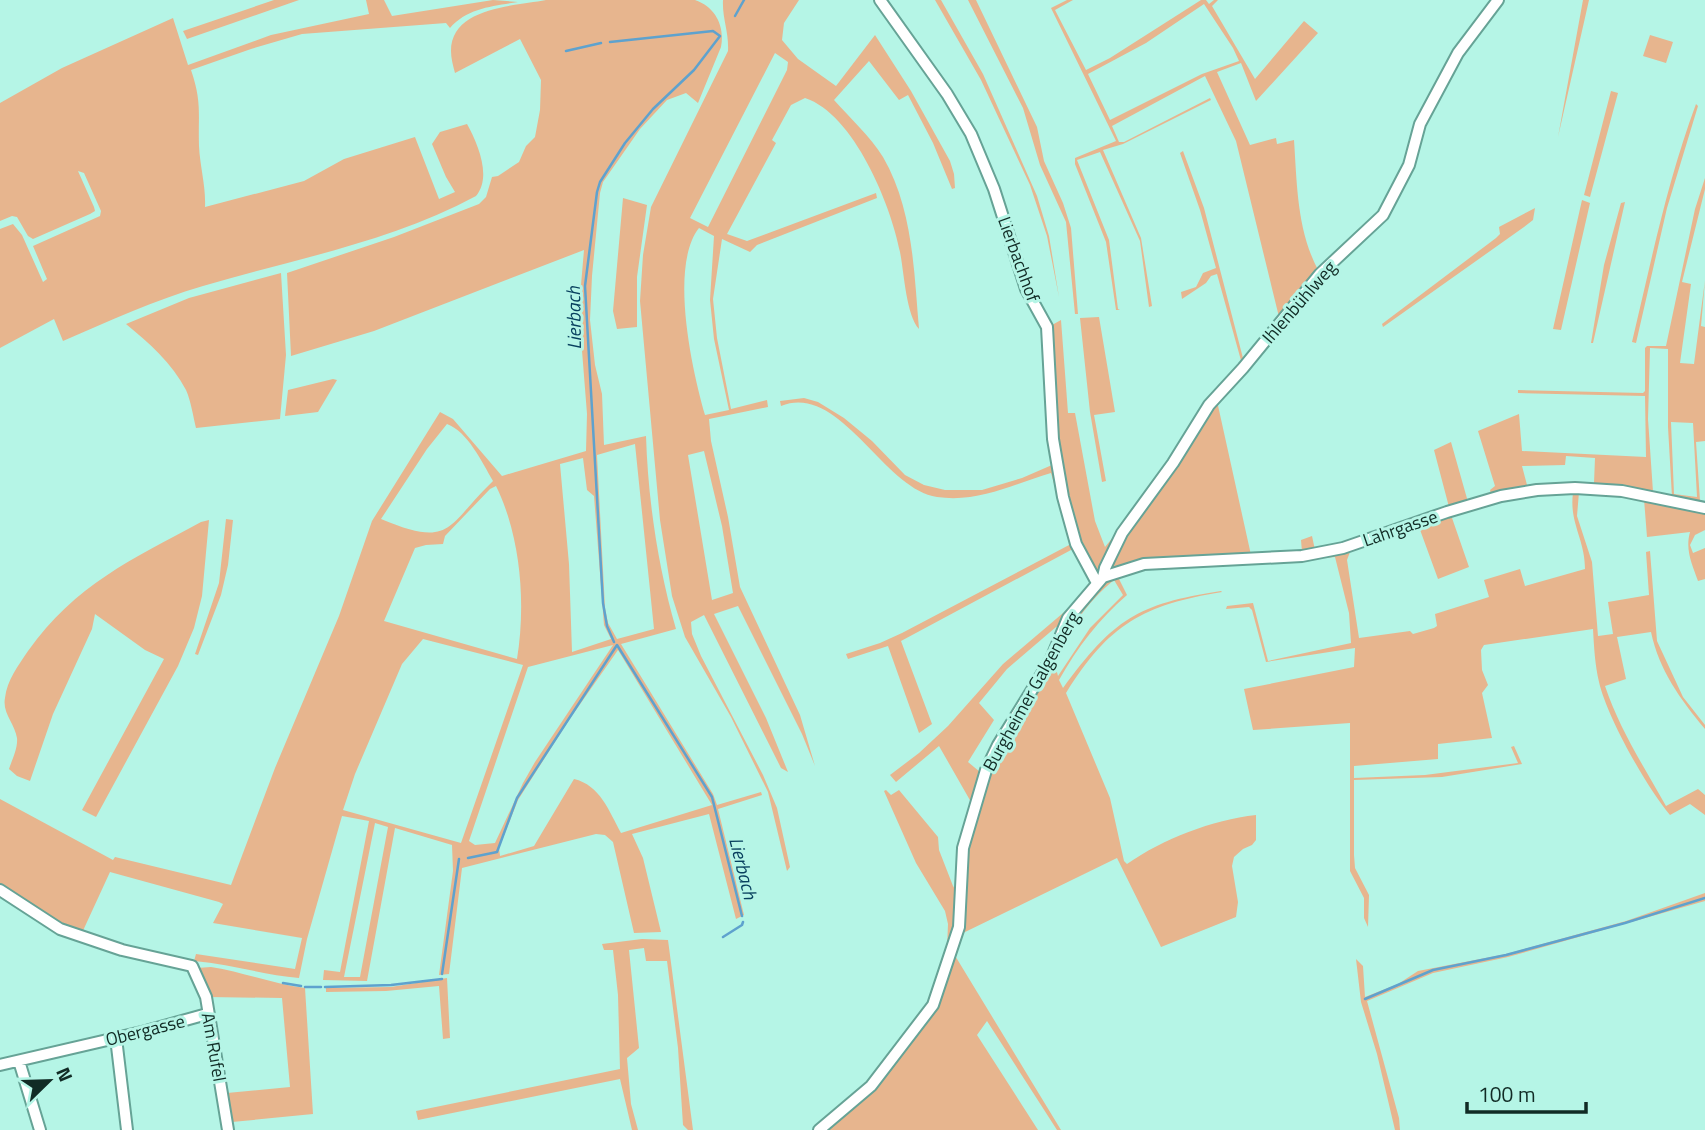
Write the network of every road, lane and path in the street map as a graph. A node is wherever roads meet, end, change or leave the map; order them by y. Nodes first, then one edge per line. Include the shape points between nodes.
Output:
1 (880, 0) edge
2 (1498, 0) edge
3 (1705, 508) edge
4 (1108, 562) junction
5 (1116, 573) junction
6 (1100, 580) junction
7 (0, 890) edge
8 (207, 1014) junction
9 (116, 1038) junction
10 (19, 1061) junction
11 (0, 1065) edge
12 (40, 1130) edge
13 (127, 1130) edge
14 (228, 1130) edge
15 (820, 1130) edge

1 - 6 street, Lierbachhof via 971,134 1026,289 1047,327 1053,439 1063,497 1076,544
2 - 4 street, Ihlenbühlweg via 1458,53 1420,124 1409,165 1383,215 1320,274 1209,405 1122,533
3 - 5 street, Lahrgasse via 1642,493 1537,490 1479,502 1343,548 1302,556 1144,564
4 - 5 street
4 - 6 street, Ihlenbühlweg
5 - 6 street, Lahrgasse
6 - 15 street, Burgheimer Galgenberg via 1068,618 1051,659 986,770 963,848 959,927 933,1005 871,1086
7 - 8 street, Am Rufel via 60,929 192,966 206,997
8 - 9 street, Obergasse
8 - 14 street, Am Rufel
9 - 10 street, Obergasse
9 - 13 street
10 - 11 street, Obergasse
10 - 12 street

